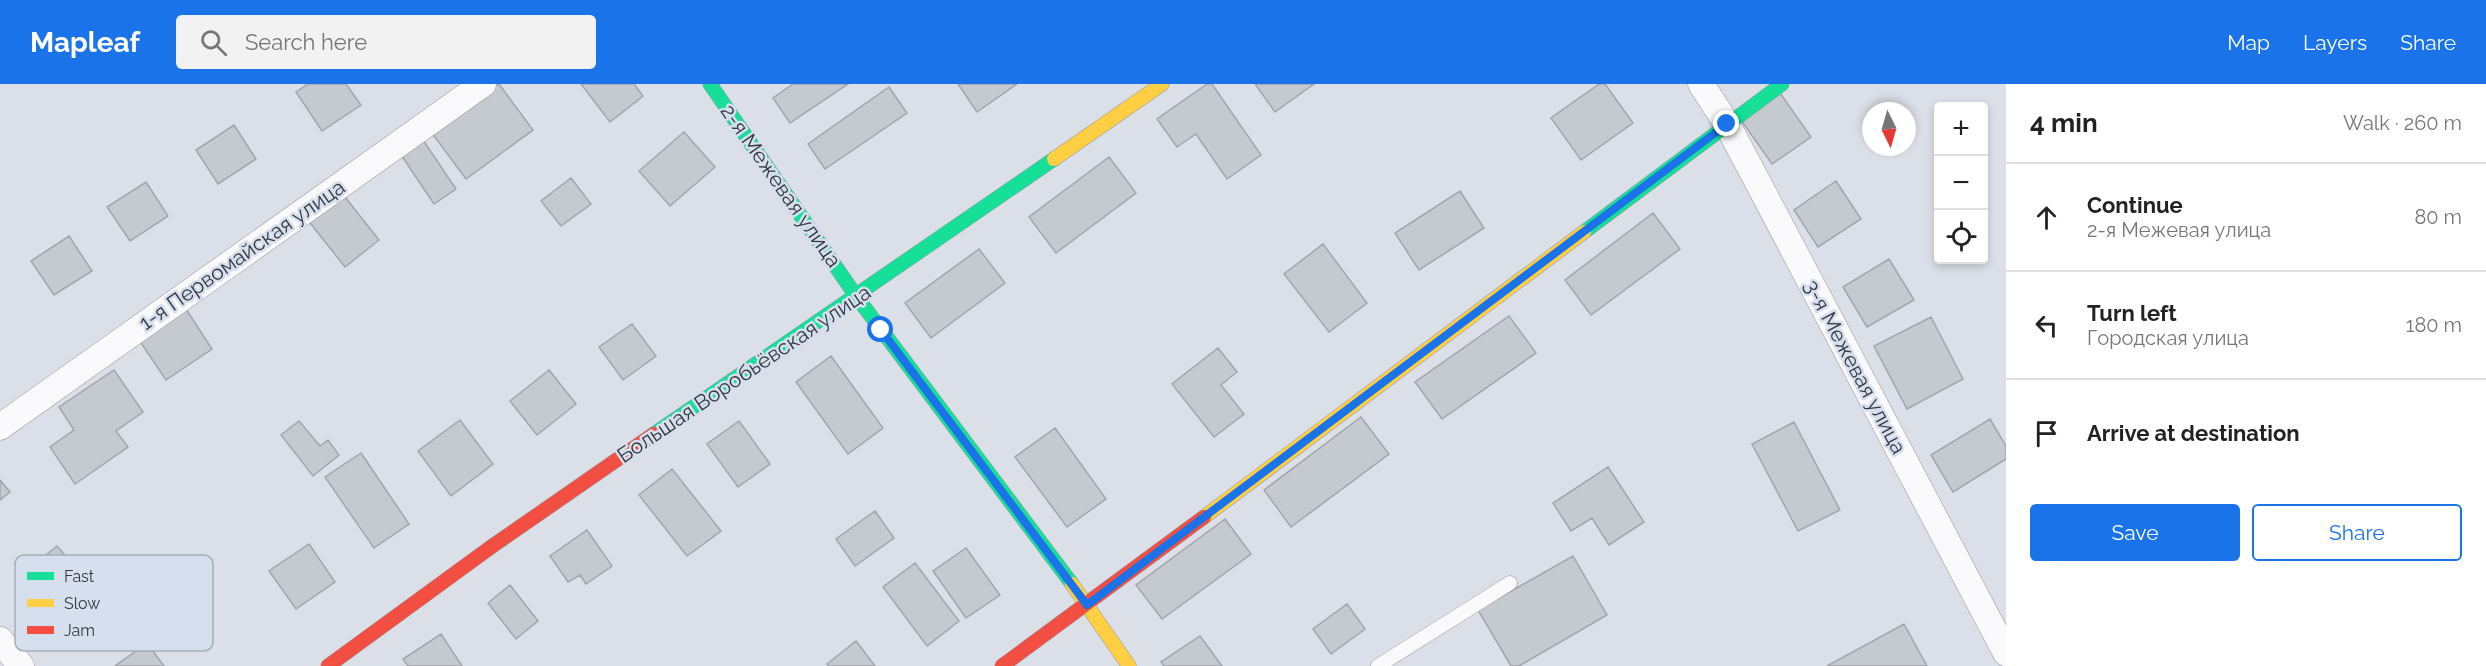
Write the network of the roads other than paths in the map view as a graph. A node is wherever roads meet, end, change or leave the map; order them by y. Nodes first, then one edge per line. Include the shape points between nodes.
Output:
1 (483, 84) edge
2 (710, 84) edge
3 (1162, 84) edge
4 (1701, 84) edge
5 (1782, 84) edge
6 (1727, 124) junction
7 (856, 296) junction
8 (0, 427) edge
9 (1510, 583) dead end
10 (1087, 605) junction
11 (0, 640) edge
12 (2006, 653) edge
13 (21, 666) edge
14 (328, 666) edge
15 (1002, 666) edge
16 (1129, 666) edge
17 (1378, 666) edge

1 - 8 street, 1-я Первомайская улица
2 - 7 street, 2-я Межевая улица
3 - 7 street, Большая Воробьёвская улица
4 - 6 street, 3-я Межевая улица
5 - 6 street
6 - 10 street
6 - 12 street, 3-я Межевая улица
7 - 10 street, 2-я Межевая улица
7 - 14 street, Большая Воробьёвская улица via 491,547
9 - 17 lane
10 - 15 street
10 - 16 street, 2-я Межевая улица
11 - 13 street

